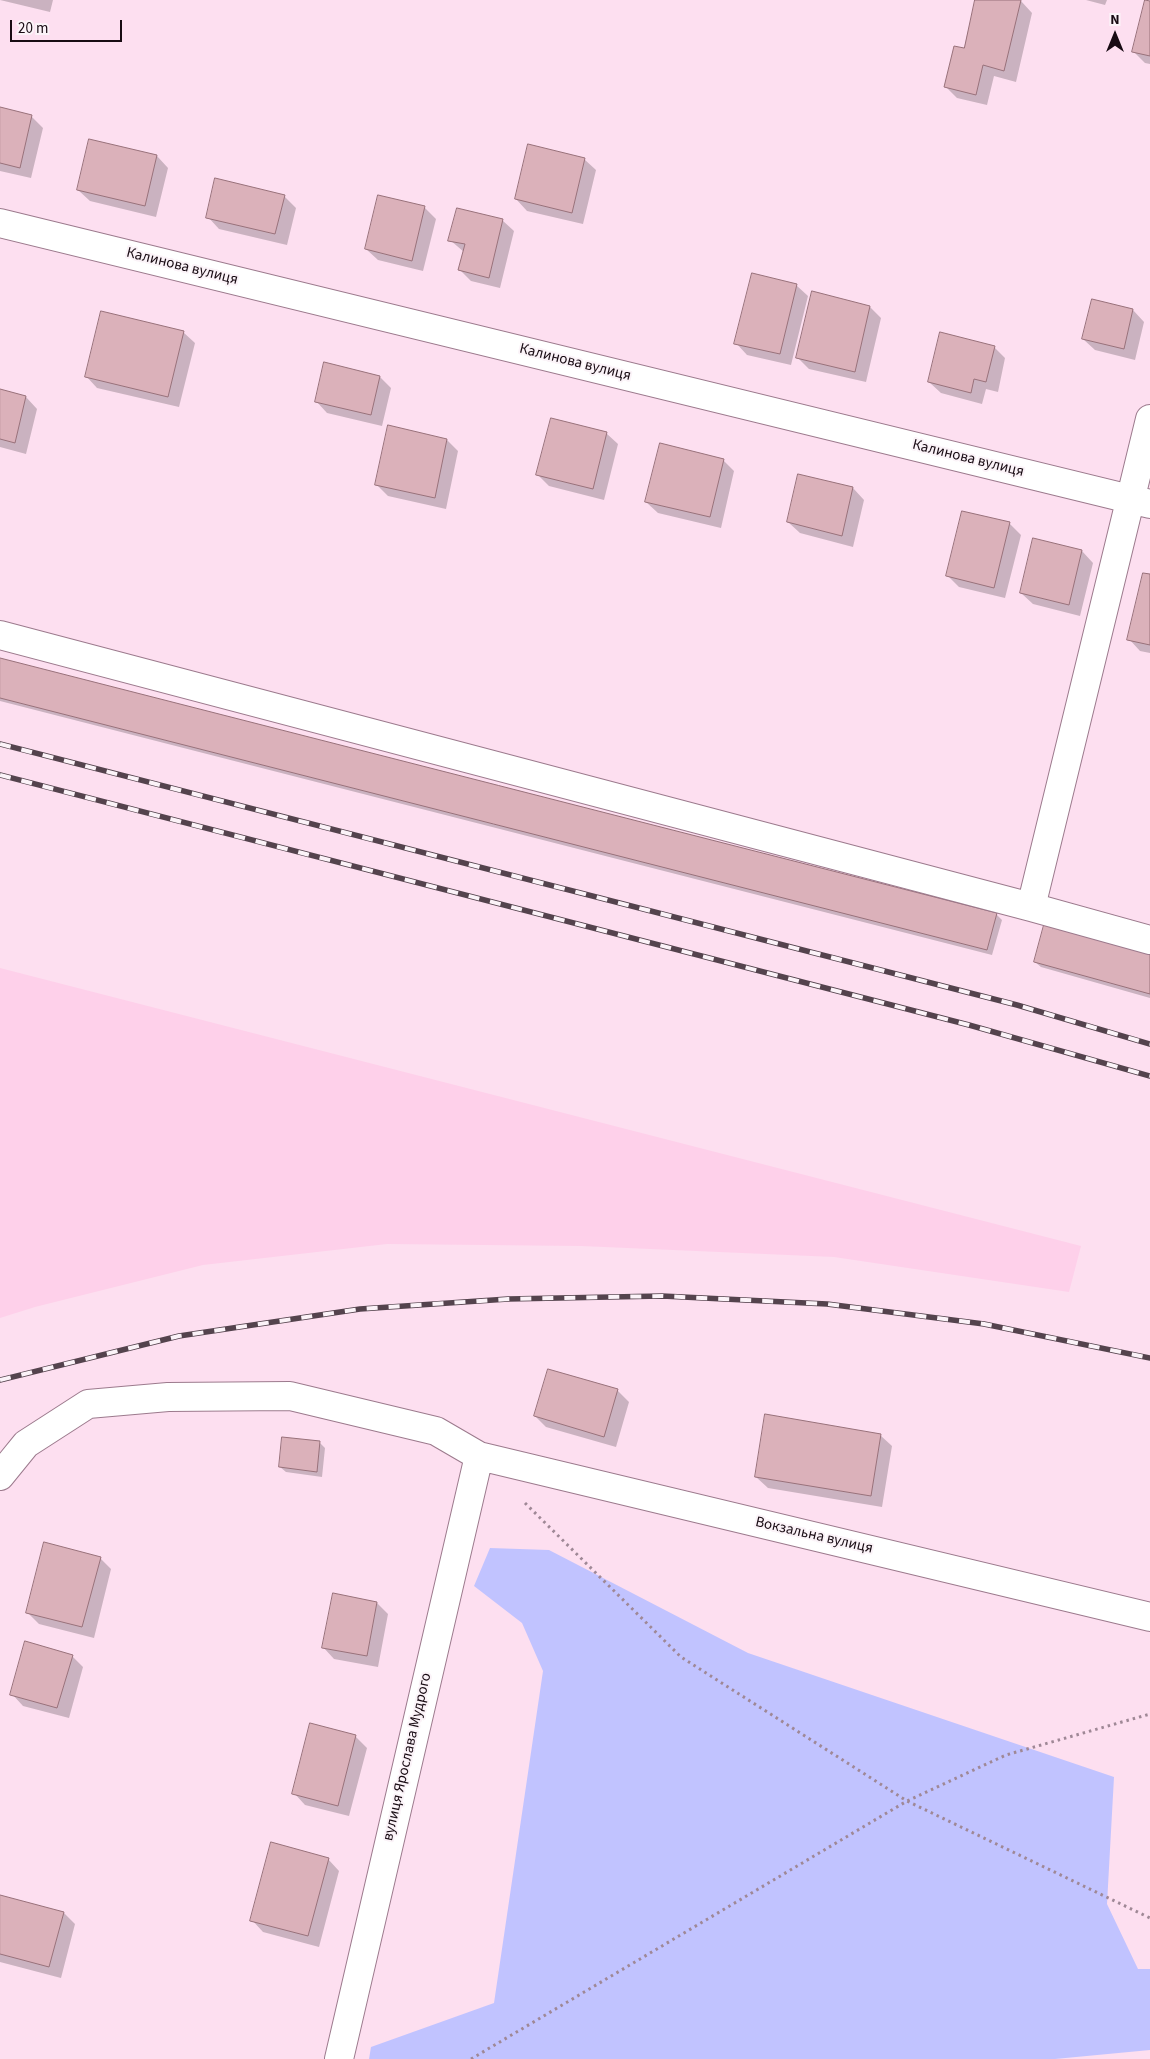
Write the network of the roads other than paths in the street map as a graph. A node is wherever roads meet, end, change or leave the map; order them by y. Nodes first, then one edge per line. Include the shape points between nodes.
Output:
1 (0, 222) edge
2 (1150, 419) edge
3 (1140, 501) edge
4 (0, 635) edge
5 (1031, 907) junction
6 (1150, 940) edge
7 (479, 1456) junction
8 (0, 1476) edge
9 (1150, 1617) edge
10 (339, 2059) edge

1 - 3 street, Калинова вулиця
2 - 3 street
3 - 5 street
4 - 5 street
5 - 6 street
7 - 8 street, Вокзальна вулиця via 436,1431 290,1396 168,1397 88,1404 26,1444
7 - 9 street, Вокзальна вулиця
7 - 10 street, вулиця Ярослава Мудрого

